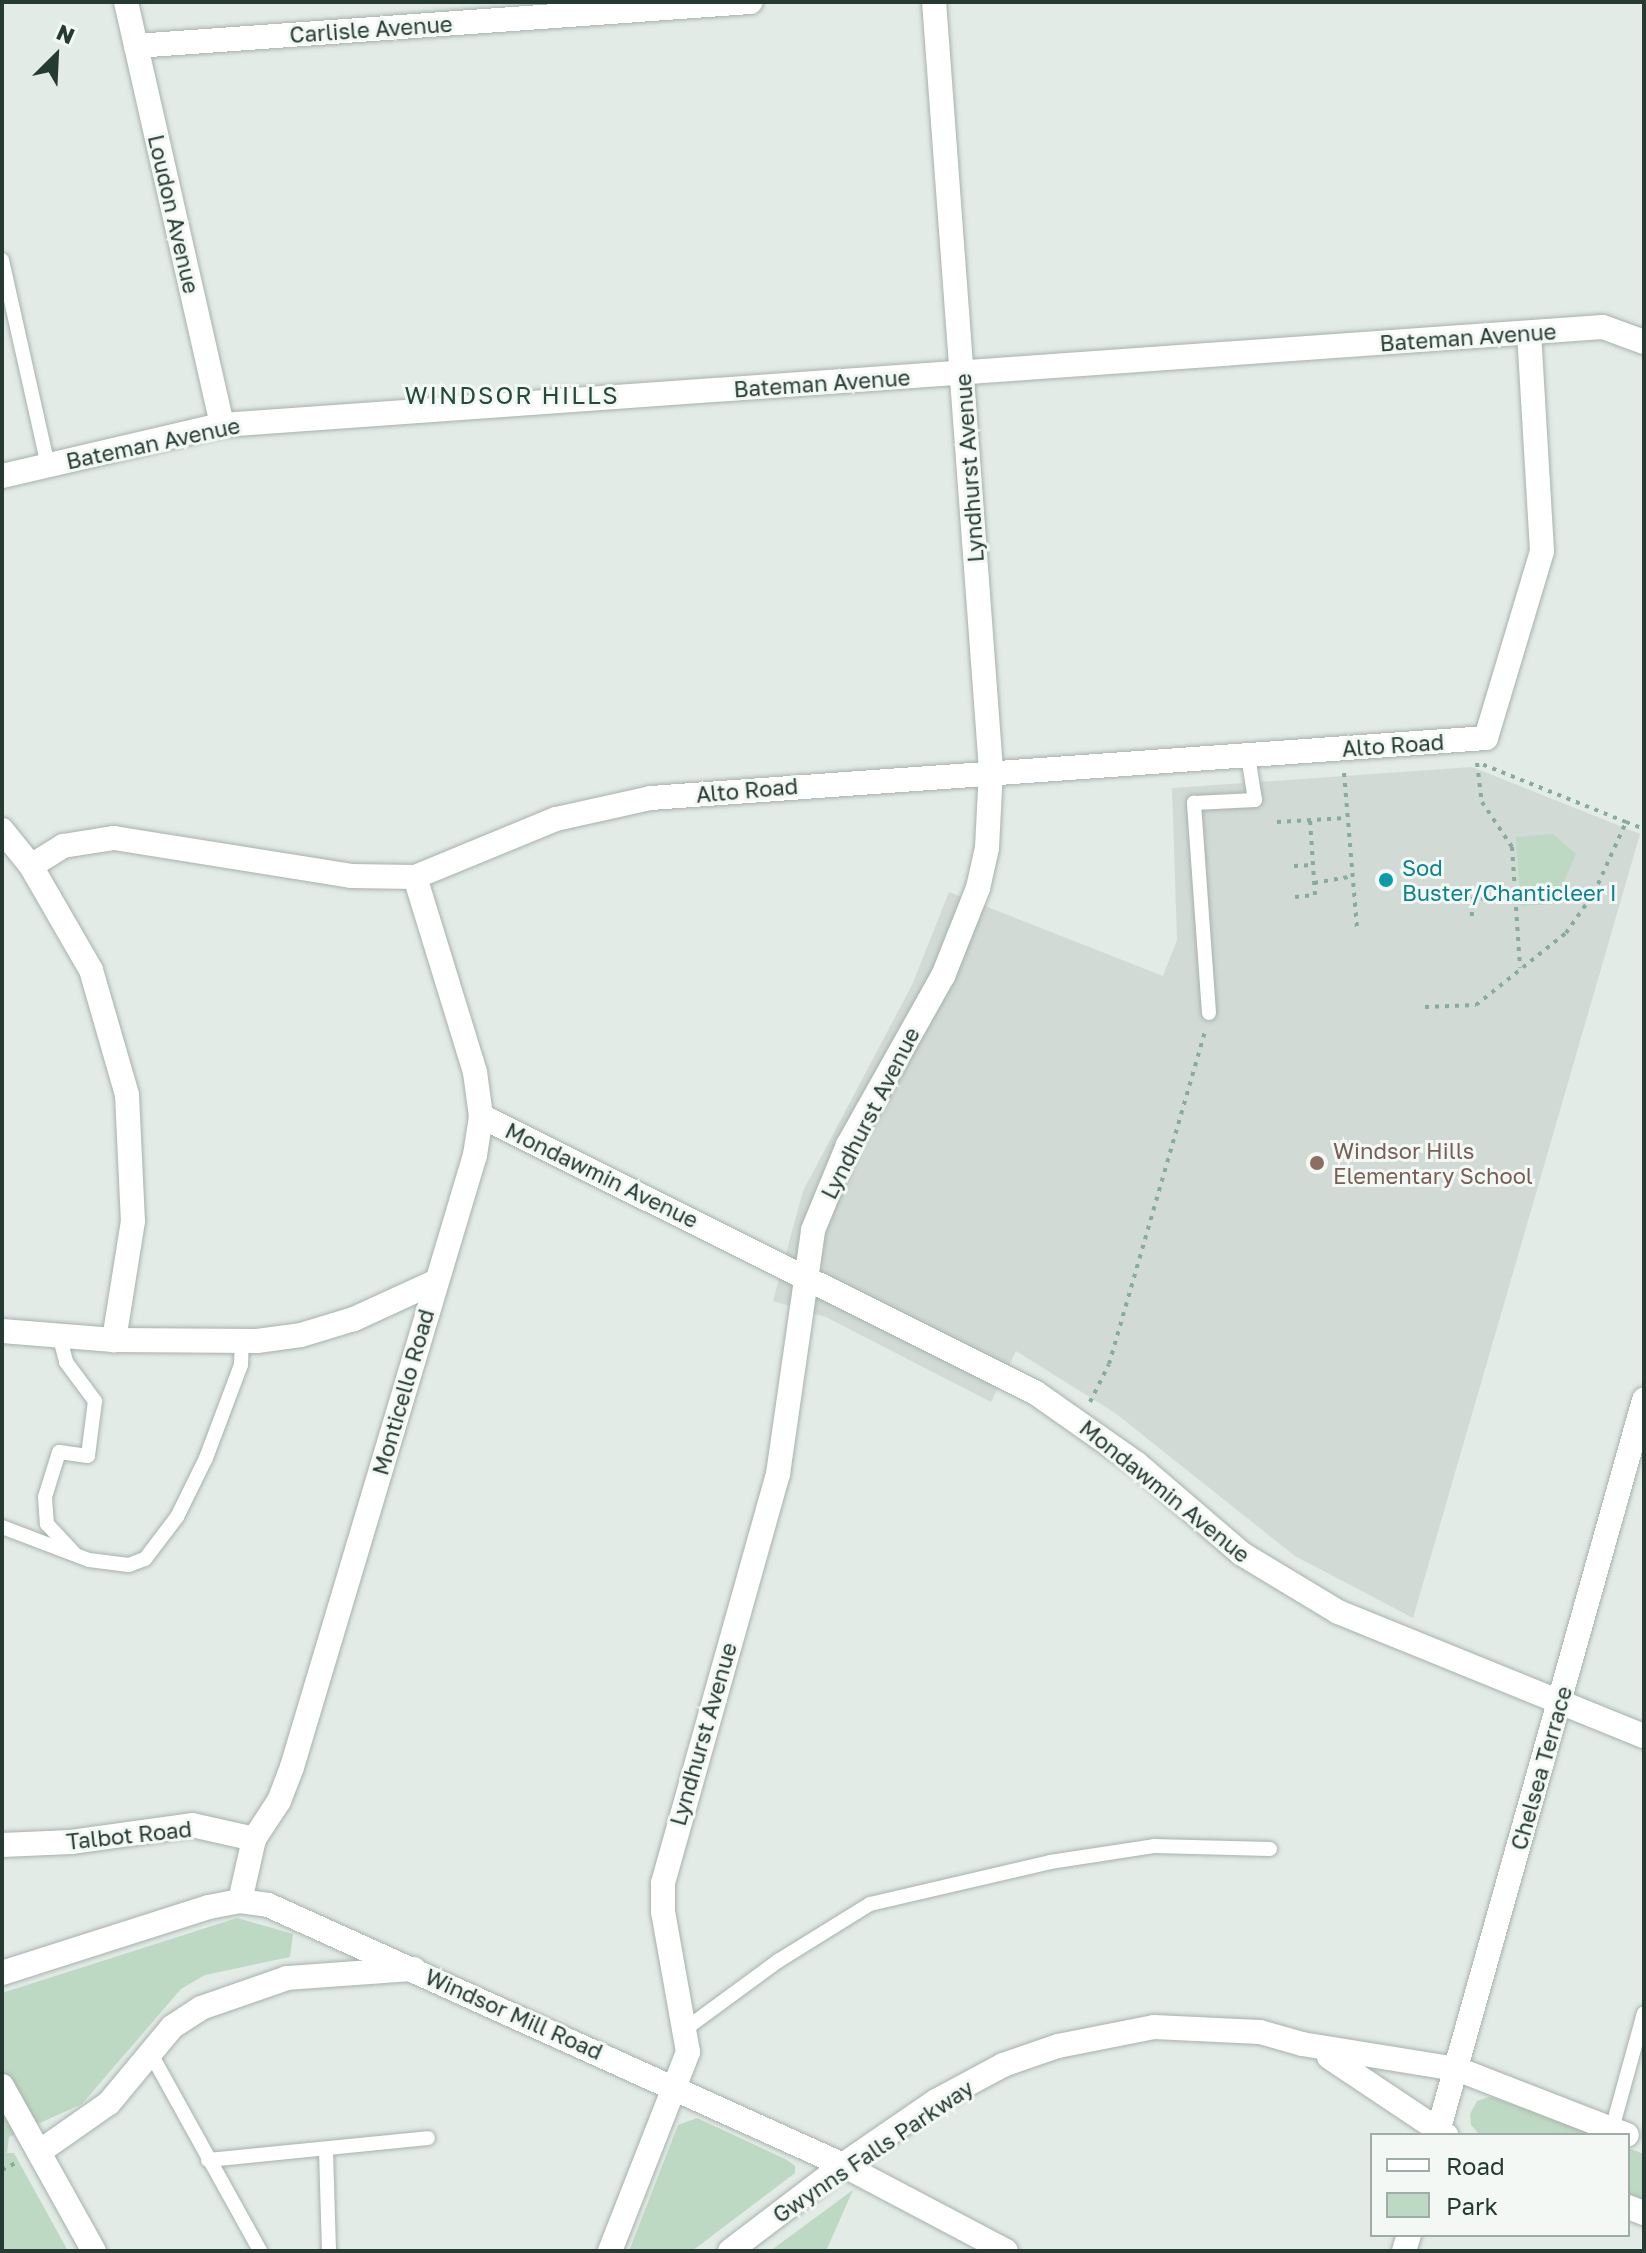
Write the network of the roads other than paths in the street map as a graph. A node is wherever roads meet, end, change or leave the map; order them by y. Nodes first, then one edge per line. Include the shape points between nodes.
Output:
1 (126, 2) edge
2 (750, 2) edge
3 (934, 2) edge
4 (136, 46) junction
5 (2, 260) edge
6 (1529, 333) junction
7 (1642, 335) edge
8 (962, 373) junction
9 (222, 425) junction
10 (48, 465) junction
11 (2, 476) edge
12 (1248, 756) junction
13 (991, 770) junction
14 (2, 830) edge
15 (31, 866) junction
16 (415, 877) junction
17 (1209, 1013) road end
18 (481, 1116) junction
19 (803, 1274) junction
20 (435, 1282) junction
21 (2, 1331) edge
22 (59, 1335) junction
23 (114, 1340) junction
24 (242, 1341) junction
25 (1644, 1400) edge
26 (2, 1527) edge
27 (84, 1559) junction
28 (1559, 1703) junction
29 (1644, 1736) edge
30 (254, 1839) junction
31 (2, 1845) edge
32 (1270, 1849) dead end
33 (240, 1901) junction
34 (414, 1969) junction
35 (2, 1973) edge
36 (1644, 2013) edge
37 (684, 2030) junction
38 (1302, 2044) junction
39 (151, 2054) junction
40 (1457, 2069) junction
41 (2, 2086) edge
42 (676, 2086) junction
43 (1440, 2133) edge
44 (1441, 2133) edge
45 (1622, 2133) edge
46 (428, 2138) dead end
47 (34, 2144) junction
48 (326, 2150) junction
49 (208, 2160) junction
50 (843, 2165) junction
51 (94, 2251) edge
52 (260, 2251) edge
53 (329, 2251) edge
54 (610, 2251) edge
55 (730, 2251) edge
56 (1006, 2251) edge

1 - 4 street, Loudon Avenue
2 - 4 street, Carlisle Avenue
3 - 8 street, Lyndhurst Avenue
4 - 9 street, Loudon Avenue
5 - 10 lane
6 - 7 street, Bateman Avenue via 1603,327
6 - 8 street, Bateman Avenue
6 - 12 street, Alto Road via 1542,551 1486,738
8 - 9 street, Bateman Avenue
8 - 13 street, Lyndhurst Avenue
9 - 10 street, Bateman Avenue
10 - 11 street, Bateman Avenue
12 - 13 street, Alto Road
12 - 17 lane via 1255,800 1194,803
13 - 16 street, Alto Road via 651,798 594,808
13 - 19 street, Lyndhurst Avenue via 987,848 978,888 943,976 828,1190
14 - 15 street
15 - 16 street, Alto Road via 63,846 114,838 351,876
15 - 23 street via 91,970 127,1095 133,1221
16 - 18 street, Monticello Road via 475,1072
18 - 19 street, Mondawmin Avenue
18 - 20 street, Monticello Road via 475,1155
19 - 28 street, Mondawmin Avenue via 1036,1393 1137,1464 1284,1583 1392,1638
19 - 37 street, Lyndhurst Avenue via 796,1377 778,1474 663,1883 663,1912
20 - 24 street via 354,1319 301,1335
20 - 30 street, Monticello Road via 292,1767 279,1801
21 - 22 street
22 - 23 street
22 - 27 lane via 66,1362 92,1390 95,1413 88,1456 59,1452 56,1458 45,1514 55,1537
23 - 24 street
24 - 27 lane via 241,1365 216,1433 189,1494 154,1552 129,1565
25 - 28 street, Chelsea Terrace
26 - 27 lane
28 - 29 street, Mondawmin Avenue
28 - 40 street, Chelsea Terrace
30 - 31 street, Talbot Road via 192,1825 71,1842
30 - 33 street, Monticello Road
32 - 37 lane via 1154,1846 1050,1862 870,1904 778,1961
33 - 34 street, Windsor Mill Road via 290,1911
33 - 35 street, Windsor Mill Road
34 - 39 street via 287,1978 238,1992 172,2027
34 - 42 street, Windsor Mill Road
36 - 45 lane
37 - 42 street, Lyndhurst Avenue via 688,2052
38 - 40 street, Gwynns Falls Parkway
38 - 43 street, Gwynns Falls Parkway via 1357,2071
38 - 50 street, Gwynns Falls Parkway via 1205,2025 1154,2027 1058,2046 1003,2065 936,2101
39 - 47 street via 98,2113
39 - 49 lane
40 - 44 street, Chelsea Terrace
40 - 45 street, Gwynns Falls Parkway
41 - 47 street
42 - 50 street, Windsor Mill Road
42 - 54 street, Lyndhurst Avenue
46 - 48 lane
47 - 51 street
48 - 49 lane
48 - 53 lane
49 - 52 lane
50 - 55 street, Gwynns Falls Parkway
50 - 56 street, Windsor Mill Road

